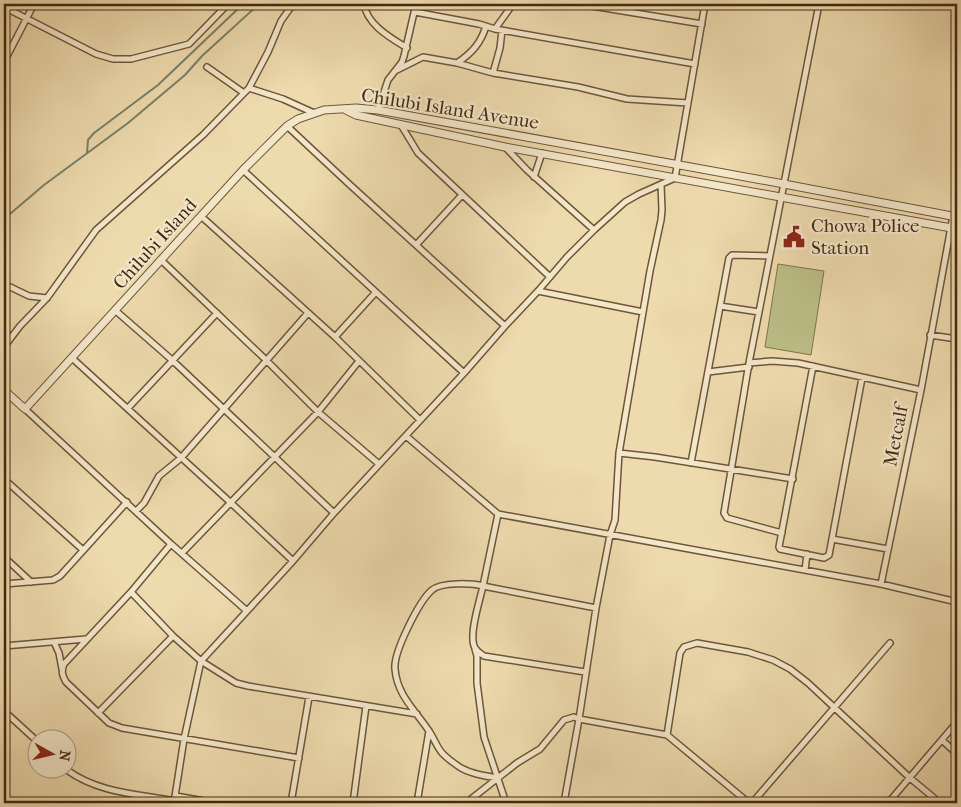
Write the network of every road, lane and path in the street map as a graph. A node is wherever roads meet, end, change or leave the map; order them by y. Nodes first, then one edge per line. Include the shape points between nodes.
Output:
1 (34, 4) edge
2 (228, 4) edge
3 (293, 4) edge
4 (364, 4) edge
5 (416, 4) edge
6 (513, 4) edge
7 (580, 4) edge
8 (705, 4) edge
9 (819, 4) edge
10 (4, 7) edge
11 (415, 12) junction
12 (27, 19) junction
13 (702, 24) junction
14 (486, 26) junction
15 (495, 29) junction
16 (502, 30) junction
17 (407, 48) junction
18 (4, 62) edge
19 (457, 63) junction
20 (695, 64) junction
21 (207, 67) dead end
22 (396, 71) junction
23 (493, 72) junction
24 (249, 88) junction
25 (244, 93) junction
26 (688, 103) junction
27 (345, 110) junction
28 (378, 110) junction
29 (314, 113) junction
30 (401, 124) junction
31 (287, 126) junction
32 (505, 146) junction
33 (542, 153) junction
34 (677, 165) junction
35 (244, 170) junction
36 (534, 177) junction
37 (675, 178) junction
38 (784, 184) junction
39 (661, 185) junction
40 (462, 195) junction
41 (782, 198) junction
42 (955, 216) edge
43 (202, 217) junction
44 (954, 228) edge
45 (594, 230) junction
46 (416, 245) junction
47 (770, 256) junction
48 (161, 260) junction
49 (550, 277) junction
50 (4, 284) edge
51 (538, 291) junction
52 (376, 292) junction
53 (47, 298) junction
54 (720, 306) junction
55 (116, 311) junction
56 (643, 312) junction
57 (759, 312) junction
58 (217, 313) junction
59 (308, 313) junction
60 (505, 326) junction
61 (930, 335) junction
62 (335, 337) junction
63 (957, 339) edge
64 (4, 347) edge
65 (72, 358) junction
66 (172, 360) junction
67 (266, 360) junction
68 (359, 361) junction
69 (749, 365) junction
70 (813, 366) junction
71 (708, 372) junction
72 (464, 373) junction
73 (862, 378) junction
74 (4, 390) edge
75 (920, 390) junction
76 (128, 408) junction
77 (26, 409) junction
78 (223, 410) junction
79 (318, 412) junction
80 (420, 420) junction
81 (406, 436) junction
82 (619, 453) junction
83 (274, 457) junction
84 (181, 458) junction
85 (691, 463) junction
86 (379, 464) junction
87 (732, 469) junction
88 (4, 479) edge
89 (792, 479) junction
90 (127, 502) junction
91 (230, 502) junction
92 (136, 511) junction
93 (334, 513) junction
94 (498, 514) junction
95 (782, 533) junction
96 (610, 535) junction
97 (832, 538) junction
98 (171, 544) junction
99 (888, 549) junction
100 (83, 550) junction
101 (182, 553) junction
102 (807, 554) junction
103 (4, 557) edge
104 (293, 561) junction
105 (805, 570) junction
106 (31, 582) junction
107 (4, 584) edge
108 (881, 584) junction
109 (483, 586) junction
110 (131, 592) junction
111 (957, 602) edge
112 (596, 608) junction
113 (247, 611) junction
114 (173, 636) junction
115 (86, 639) junction
116 (54, 642) junction
117 (890, 643) dead end
118 (4, 646) edge
119 (475, 649) junction
120 (200, 661) junction
121 (62, 669) junction
122 (585, 672) junction
123 (309, 697) junction
124 (366, 706) junction
125 (834, 707) junction
126 (4, 711) edge
127 (98, 713) junction
128 (417, 714) junction
129 (579, 719) junction
130 (957, 722) edge
131 (429, 731) junction
132 (28, 733) edge
133 (667, 735) junction
134 (184, 739) junction
135 (942, 740) junction
136 (957, 754) edge
137 (299, 758) junction
138 (78, 777) edge
139 (498, 778) junction
140 (910, 778) junction
141 (4, 797) edge
142 (175, 800) edge
143 (11, 803) edge
144 (215, 803) edge
145 (292, 803) edge
146 (353, 803) edge
147 (417, 803) edge
148 (466, 803) edge
149 (506, 803) edge
150 (564, 803) edge
151 (750, 803) edge
152 (888, 803) edge
153 (940, 803) edge

1 - 12 street
2 - 12 street via 189,44 131,59 113,59 96,54
3 - 24 street via 281,21
4 - 17 street via 375,25
5 - 11 street
6 - 15 street
7 - 13 street
8 - 13 street
9 - 38 street
10 - 12 street
11 - 14 street
11 - 17 street
12 - 18 street
13 - 20 street
14 - 15 street
14 - 19 street via 477,46
15 - 16 street
16 - 20 street
16 - 23 street
17 - 22 street
19 - 22 street via 423,57
19 - 23 street
20 - 26 street
21 - 25 street
22 - 28 street via 388,80
23 - 26 street via 578,86 627,99
24 - 25 street
24 - 29 street
25 - 53 street via 96,230
26 - 34 street
27 - 28 street, Chilubi Island Avenue
27 - 29 street, Chilubi Island
27 - 30 street, Chilubi Island Avenue
28 - 34 street, Chilubi Island Avenue
29 - 31 street, Chilubi Island
30 - 32 street, Chilubi Island Avenue
30 - 40 street via 418,153
31 - 35 street, Chilubi Island
31 - 46 street
32 - 33 street, Chilubi Island Avenue
32 - 36 street
33 - 36 street
33 - 37 street, Chilubi Island Avenue
34 - 37 street
34 - 38 street, Chilubi Island Avenue
35 - 43 street, Chilubi Island
35 - 52 street
36 - 45 street
37 - 39 street
37 - 41 street, Chilubi Island Avenue
38 - 41 street
38 - 42 street, Chilubi Island Avenue
39 - 45 street via 625,202
39 - 56 street via 661,215
40 - 46 street
40 - 49 street
41 - 44 street, Chilubi Island Avenue
41 - 47 street
42 - 44 street, Metcalf
43 - 48 street, Chilubi Island
43 - 59 street
44 - 61 street, Metcalf
45 - 49 street
46 - 60 street
47 - 54 street via 730,256
47 - 57 street
48 - 55 street, Chilubi Island
48 - 58 street
49 - 51 street
50 - 53 street via 29,296
51 - 56 street
51 - 60 street
52 - 62 street
52 - 72 street
53 - 64 street
54 - 57 street
54 - 71 street
55 - 65 street, Chilubi Island
55 - 66 street
56 - 82 street
57 - 69 street
58 - 66 street
58 - 67 street
59 - 62 street
59 - 67 street
60 - 72 street
61 - 63 street
61 - 75 street, Metcalf
62 - 68 street
65 - 76 street
65 - 77 street, Chilubi Island
66 - 76 street
66 - 78 street
67 - 78 street
67 - 79 street
68 - 79 street
68 - 80 street
69 - 70 street via 785,361
69 - 71 street
69 - 87 street
70 - 73 street
70 - 89 street
71 - 85 street
72 - 80 street
73 - 75 street
73 - 97 street
74 - 77 street
75 - 99 street, Metcalf
76 - 84 street
77 - 90 street
78 - 83 street
78 - 84 street
79 - 83 street
79 - 86 street
80 - 81 street
81 - 86 street
81 - 94 street
82 - 85 street
82 - 96 street via 615,520
83 - 91 street
83 - 93 street
84 - 91 street
84 - 92 street via 159,476
85 - 87 street
86 - 93 street
87 - 89 street
87 - 95 street via 725,516
88 - 100 street
89 - 95 street
90 - 92 street
90 - 100 street
91 - 101 street
91 - 104 street
92 - 98 street
93 - 104 street
94 - 96 street
94 - 109 street
95 - 102 street via 780,549
96 - 105 street
96 - 112 street
97 - 99 street
97 - 102 street via 827,557
98 - 101 street
98 - 110 street
99 - 108 street, Metcalf
100 - 106 street via 60,576
101 - 113 street
102 - 105 street
103 - 106 street
104 - 113 street
105 - 108 street
106 - 107 street
108 - 111 street
109 - 112 street
109 - 119 street via 473,631
109 - 128 street via 473,583 432,589 414,614 394,667 402,696
110 - 114 street
110 - 115 street
112 - 122 street
113 - 120 street
114 - 120 street
114 - 127 street
115 - 116 street
115 - 121 street
116 - 118 street
116 - 121 street
117 - 125 street
119 - 122 street via 484,656
119 - 139 street via 484,737
120 - 123 street via 236,683
120 - 134 street
121 - 127 street via 66,682
122 - 129 street
123 - 124 street
123 - 137 street
124 - 128 street
124 - 146 street
125 - 133 street via 808,683 774,660 697,643 684,647 680,653
125 - 140 street
125 - 151 street
126 - 132 street
127 - 134 street via 109,723 122,728
128 - 131 street
129 - 133 street
129 - 139 street via 574,716 564,720 540,750
129 - 150 street
130 - 135 street
131 - 139 street via 442,754 463,769
131 - 147 street
133 - 151 street
134 - 137 street
134 - 142 street
135 - 136 street
135 - 140 street
137 - 145 street
138 - 142 street via 110,790
139 - 148 street
139 - 149 street
140 - 152 street
140 - 153 street
141 - 143 street
142 - 144 street

